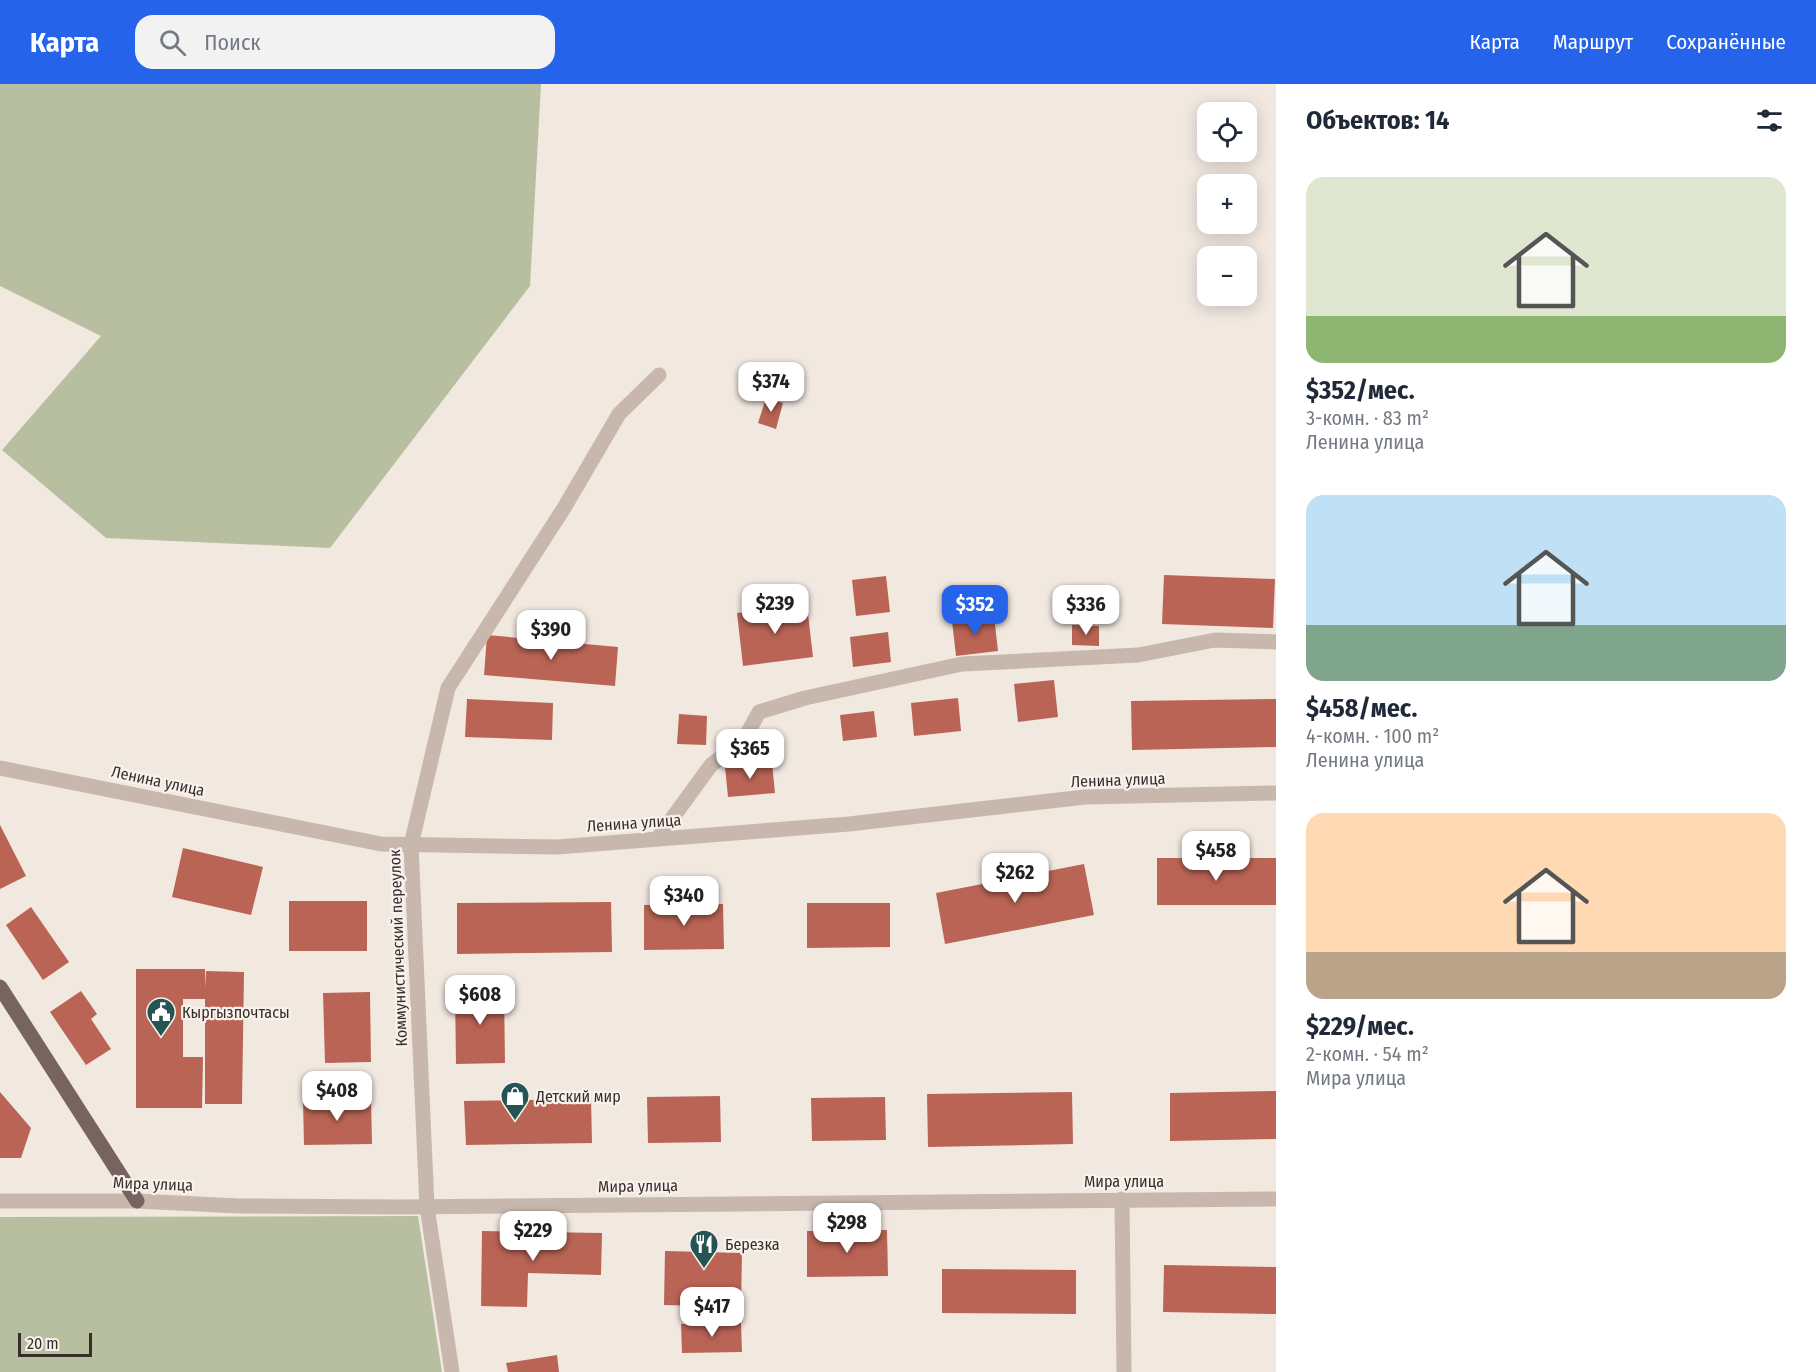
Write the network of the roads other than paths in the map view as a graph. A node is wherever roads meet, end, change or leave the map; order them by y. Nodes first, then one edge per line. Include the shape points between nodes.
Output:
1 (659, 375) dead end
2 (1276, 642) edge
3 (0, 768) edge
4 (1276, 793) edge
5 (657, 839) junction
6 (411, 845) junction
7 (0, 987) edge
8 (1276, 1198) edge
9 (1122, 1199) junction
10 (0, 1201) edge
11 (137, 1201) junction
12 (427, 1207) junction
13 (452, 1372) edge
14 (1124, 1372) edge

1 - 6 street, Коммунистический переулок via 620,414 448,688
2 - 5 street via 1215,640 1138,655 962,664 805,698 759,712 743,741 711,765
3 - 6 street, Ленина улица via 381,844
4 - 5 street, Ленина улица via 1085,797 849,824
5 - 6 street, Ленина улица via 557,847
6 - 12 street, Коммунистический переулок
7 - 11 main road
8 - 9 street, Мира улица
9 - 12 street, Мира улица
9 - 14 street
10 - 11 street, Мира улица
11 - 12 street, Мира улица
12 - 13 street, Коммунистический переулок

